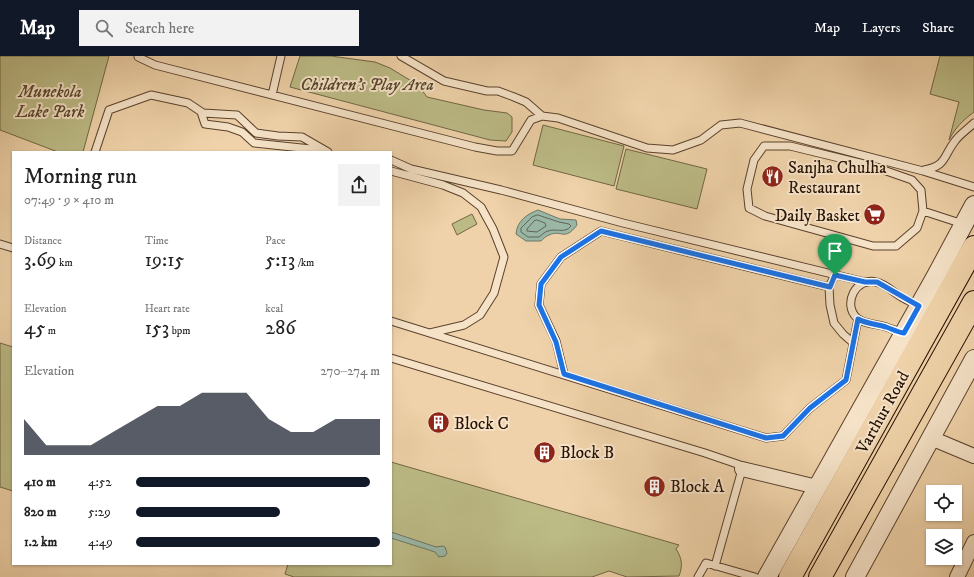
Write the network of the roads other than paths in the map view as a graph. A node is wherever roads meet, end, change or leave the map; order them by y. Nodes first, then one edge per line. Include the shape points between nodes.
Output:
1 (138, 56) edge
2 (282, 56) edge
3 (401, 56) edge
4 (272, 95) junction
5 (201, 112) junction
6 (542, 116) junction
7 (974, 123) edge
8 (95, 151) edge
9 (315, 151) edge
10 (326, 151) edge
11 (392, 160) edge
12 (923, 170) junction
13 (392, 171) edge
14 (974, 187) edge
15 (974, 205) edge
16 (923, 211) junction
17 (964, 224) junction
18 (0, 244) edge
19 (974, 247) edge
20 (12, 248) edge
21 (835, 275) junction
22 (865, 282) junction
23 (830, 287) junction
24 (974, 302) edge
25 (919, 306) junction
26 (858, 319) junction
27 (392, 322) edge
28 (430, 333) junction
29 (904, 333) junction
30 (852, 342) junction
31 (392, 358) edge
32 (974, 360) edge
33 (564, 374) junction
34 (931, 438) junction
35 (974, 456) edge
36 (742, 469) junction
37 (817, 487) junction
38 (974, 542) edge
39 (715, 566) junction
40 (698, 577) edge
41 (755, 577) edge
42 (767, 577) edge
43 (790, 577) edge
44 (820, 577) edge
45 (855, 577) edge
46 (957, 577) edge

1 - 4 lane via 155,65
2 - 4 lane
3 - 6 lane via 444,81 487,91 498,91 526,102
4 - 6 lane via 497,151 512,151 531,120
5 - 8 lane via 188,103 151,95 109,110
5 - 9 lane via 205,124 242,132 254,143
5 - 10 lane via 237,115 256,133 302,137
6 - 12 lane via 558,118 647,148 673,150 701,140 721,126 740,123
7 - 12 lane via 955,140 946,157 935,168
11 - 21 lane via 411,169
12 - 14 lane
13 - 28 lane via 463,193 481,207 494,229 504,258 494,293 480,315 464,325
15 - 17 street
16 - 16 lane via 917,228 896,246 873,246 765,216 749,208 747,189 754,160 764,146 790,146 872,166 912,180 922,190
16 - 17 lane
17 - 25 street
18 - 20 lane
19 - 43 main road, Varthur Road
21 - 22 lane
21 - 23 lane
22 - 25 lane via 882,284
22 - 26 lane via 855,290 850,302
23 - 30 lane via 834,323
23 - 33 lane via 601,231 561,257 541,284 539,305 556,342
24 - 44 main road, Varthur Road
25 - 29 street
26 - 29 lane
26 - 30 lane
27 - 28 lane
28 - 33 lane
29 - 37 street
30 - 33 lane via 846,380 810,408 783,436 766,438
31 - 36 lane via 705,453 743,466
32 - 34 street
34 - 35 street
34 - 45 street
36 - 37 street
36 - 39 lane
37 - 42 street
38 - 46 street
39 - 40 lane via 706,563
39 - 41 lane

